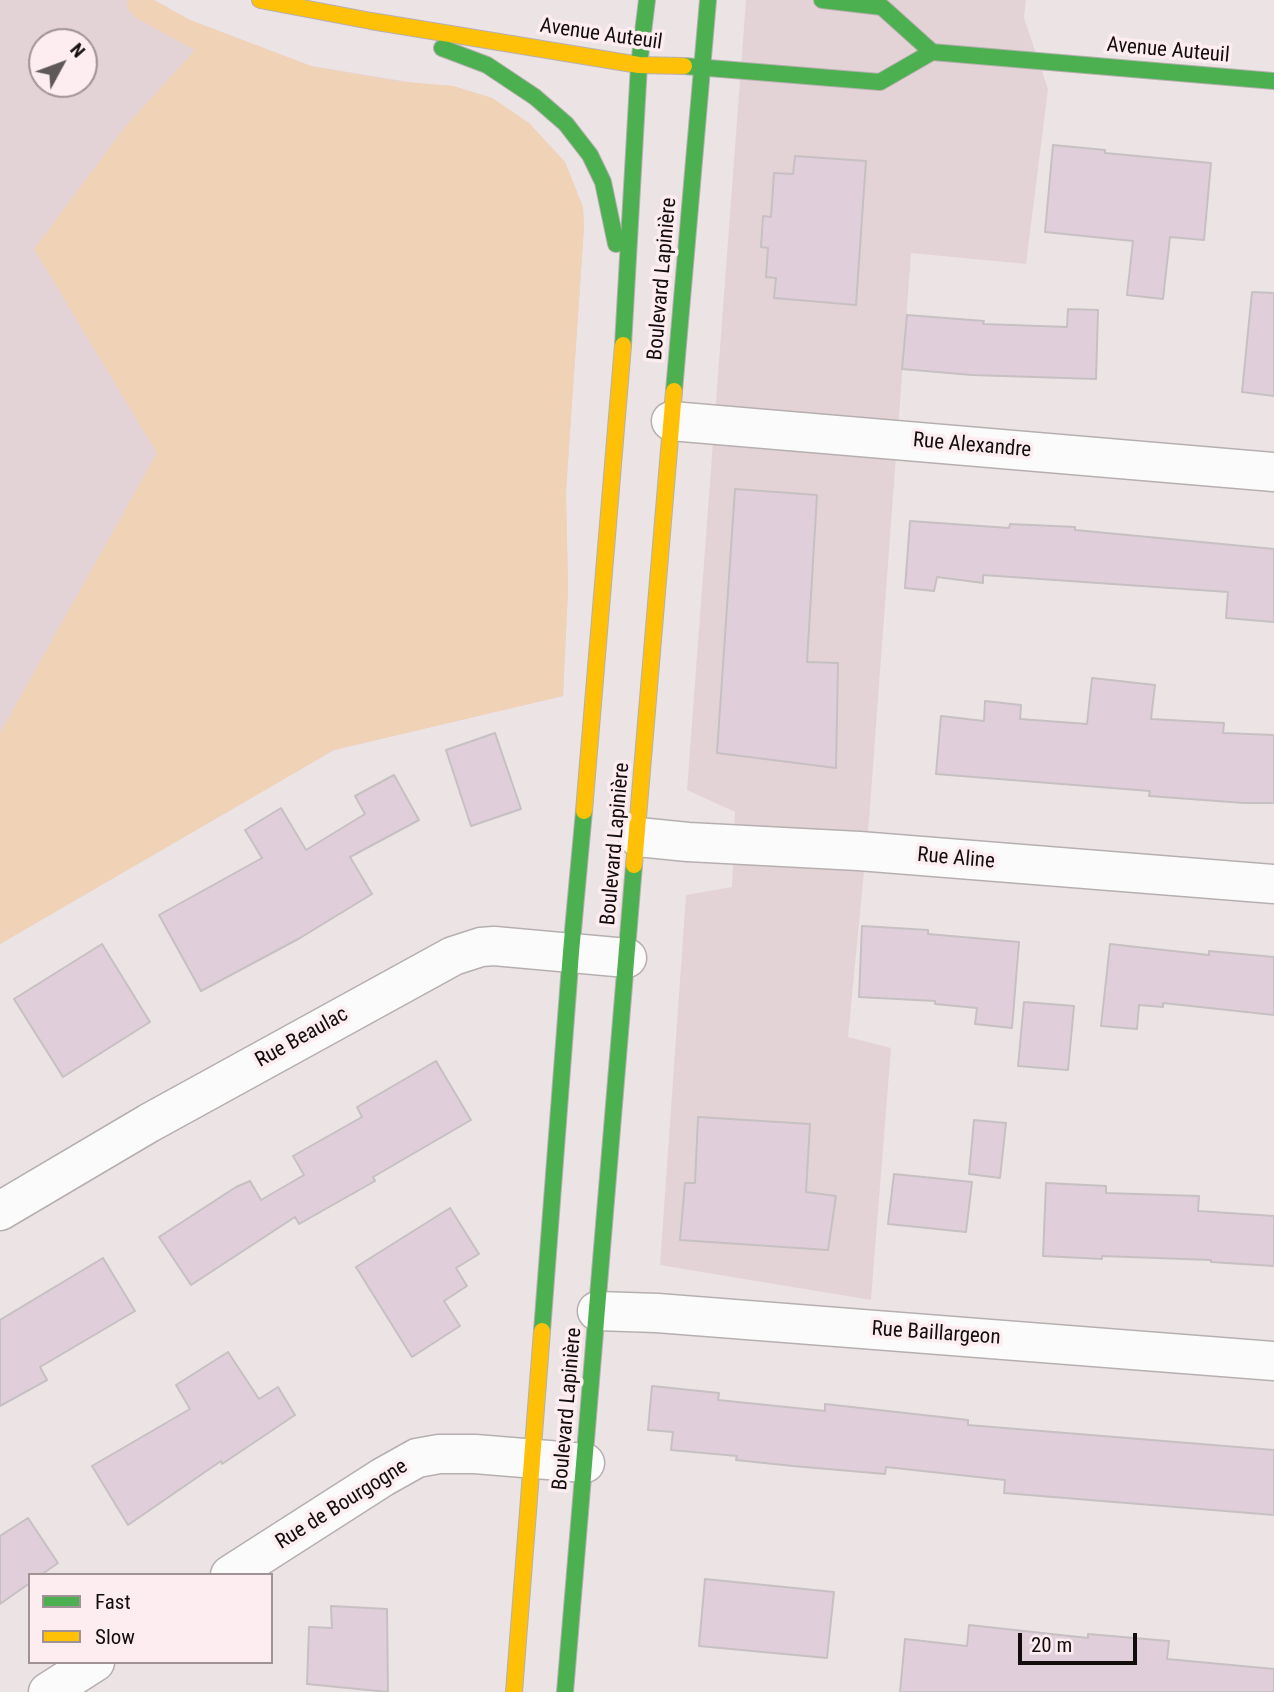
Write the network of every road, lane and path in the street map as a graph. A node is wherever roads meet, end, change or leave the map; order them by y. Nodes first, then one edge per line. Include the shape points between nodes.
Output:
1 (260, 0) edge
2 (648, 0) edge
3 (708, 0) edge
4 (822, 0) edge
5 (371, 21) junction
6 (932, 52) junction
7 (639, 65) junction
8 (703, 67) junction
9 (1274, 81) edge
10 (626, 295) junction
11 (671, 422) junction
12 (1274, 472) edge
13 (638, 837) junction
14 (1274, 884) edge
15 (571, 953) junction
16 (627, 958) junction
17 (0, 1211) edge
18 (597, 1311) junction
19 (1274, 1361) edge
20 (531, 1458) junction
21 (585, 1463) junction
22 (233, 1573) edge
23 (91, 1664) edge
24 (48, 1692) edge
25 (514, 1692) edge
26 (565, 1692) edge

1 - 5 main road, Avenue Auteuil
2 - 7 main road, Boulevard Lapinière
3 - 8 main road, Boulevard Lapinière
4 - 6 main road via 882,6
5 - 7 main road, Avenue Auteuil
5 - 10 main road via 486,65 536,97 566,124 590,155 603,182
6 - 8 main road, Avenue Auteuil via 880,82
6 - 9 main road, Avenue Auteuil
7 - 8 main road, Avenue Auteuil
7 - 10 main road, Boulevard Lapinière
8 - 11 main road, Boulevard Lapinière
10 - 15 main road, Boulevard Lapinière
11 - 12 street, Rue Alexandre
11 - 13 main road, Boulevard Lapinière
13 - 14 street, Rue Aline
13 - 16 main road, Boulevard Lapinière
15 - 16 street, Rue Beaulac
15 - 17 street, Rue Beaulac via 494,946 453,956 149,1123
15 - 20 main road, Boulevard Lapinière
16 - 18 main road, Boulevard Lapinière
18 - 19 street, Rue Baillargeon
18 - 21 main road, Boulevard Lapinière
20 - 21 street, Rue de Bourgogne
20 - 22 street, Rue de Bourgogne via 453,1454 417,1458
20 - 25 main road, Boulevard Lapinière
21 - 26 main road, Boulevard Lapinière
23 - 24 street

